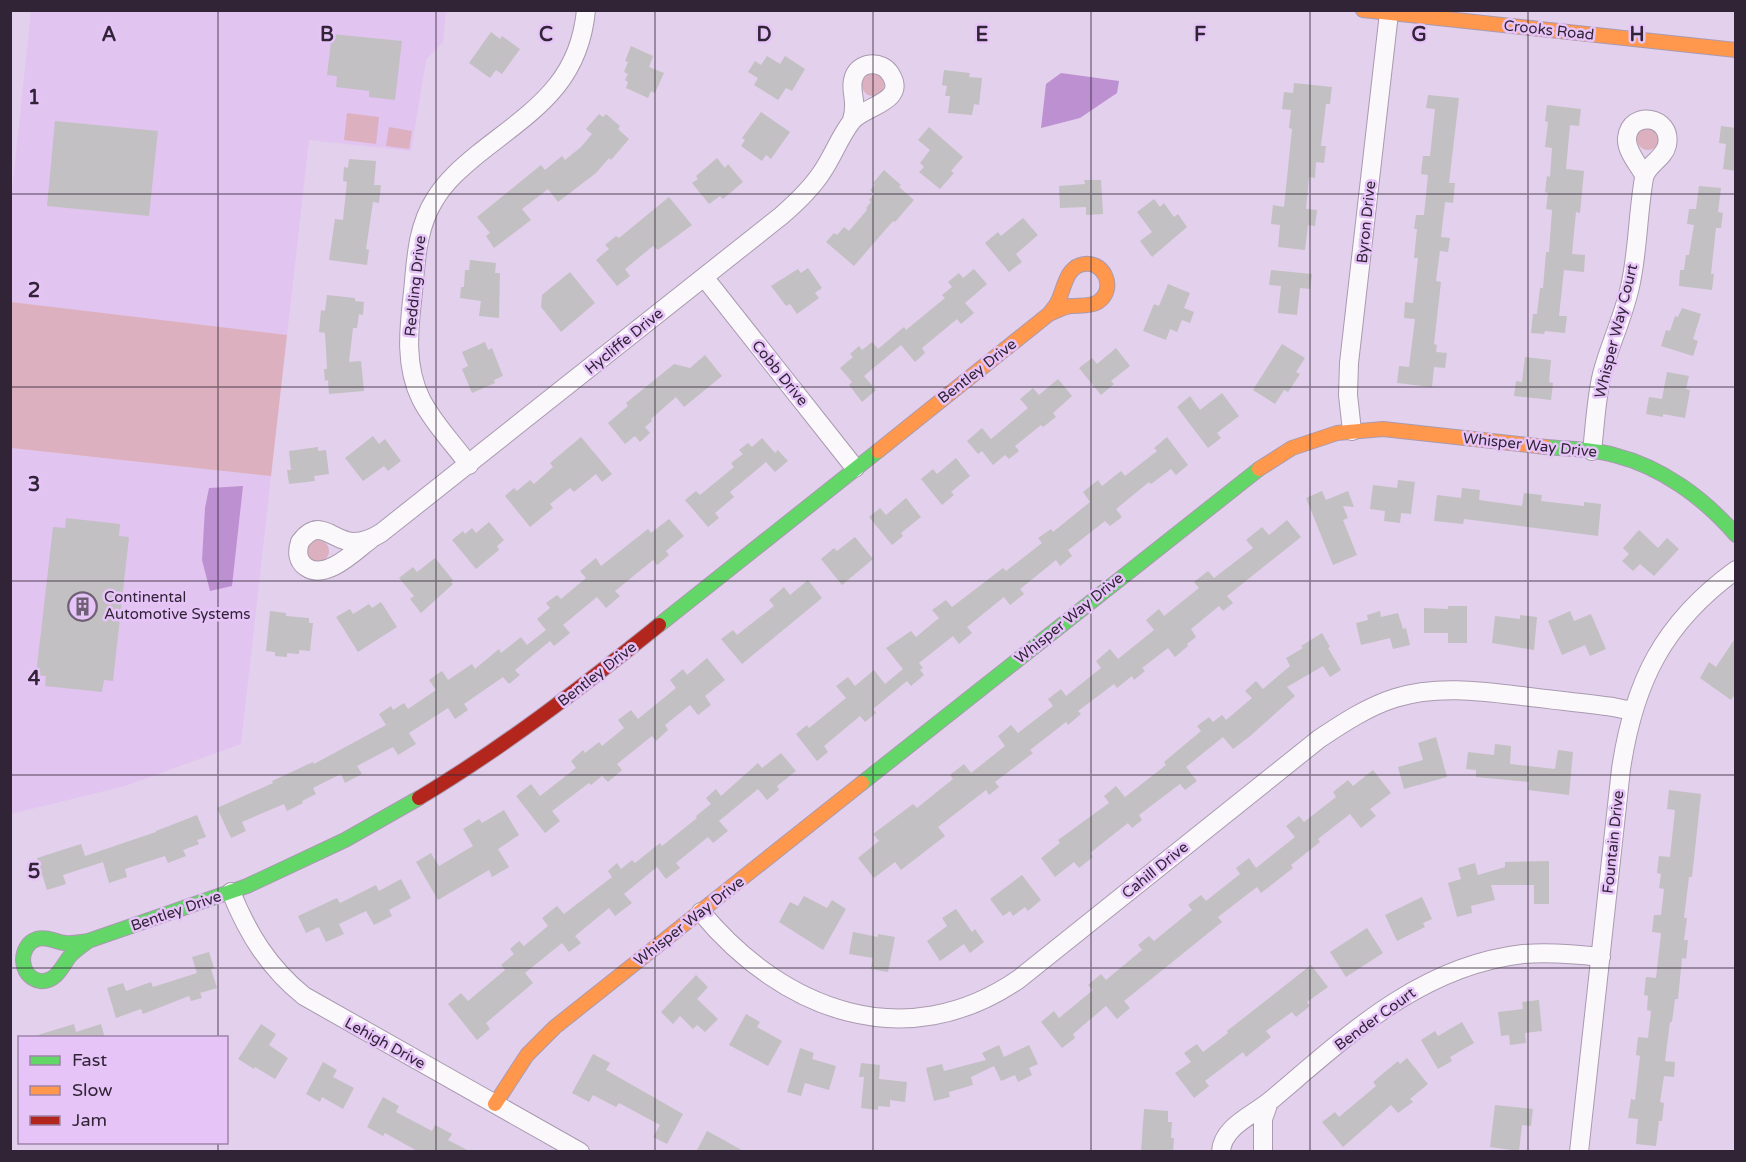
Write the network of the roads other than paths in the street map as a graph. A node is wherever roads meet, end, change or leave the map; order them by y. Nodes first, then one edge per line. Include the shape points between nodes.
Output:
1 (586, 10) edge
2 (1363, 10) edge
3 (1389, 13) junction
4 (1736, 50) edge
5 (852, 120) dead end
6 (1644, 175) dead end
7 (704, 277) junction
8 (1049, 314) junction
9 (1352, 431) junction
10 (1592, 451) junction
11 (469, 465) junction
12 (855, 468) junction
13 (1736, 535) edge
14 (371, 539) dead end
15 (1736, 570) edge
16 (1632, 711) junction
17 (231, 892) junction
18 (701, 912) junction
19 (88, 941) junction
20 (1600, 957) junction
21 (1269, 1102) junction
22 (495, 1104) junction
23 (580, 1152) edge
24 (1221, 1152) edge
25 (1263, 1152) edge
26 (1579, 1152) edge

1 - 11 street, Redding Drive via 577,52 559,85 458,170 434,201 422,228 409,328 409,359 426,408
2 - 3 street, Crooks Road
3 - 4 street, Crooks Road
3 - 9 street, Byron Drive via 1349,363
5 - 7 street, Hycliffe Drive via 810,188
6 - 10 street, Whisper Way Court via 1631,285 1602,377
7 - 11 street, Hycliffe Drive
7 - 12 street, Cobb Drive
8 - 8 street, Bentley Drive via 1075,267 1093,264 1105,273 1108,280 1103,298
8 - 12 street, Bentley Drive
9 - 10 street, Whisper Way Drive via 1402,430
9 - 18 street, Whisper Way Drive via 1292,448 1255,471
10 - 13 street, Whisper Way Drive via 1635,461 1676,481 1717,513
11 - 14 street, Hycliffe Drive
12 - 17 street, Bentley Drive via 594,677 469,768 345,840
15 - 16 street, Fountain Drive via 1698,600 1670,634 1645,677
16 - 18 street, Cahill Drive via 1450,690 1413,694 1373,706 1319,739 1019,979 983,1001 938,1016 861,1016 814,999 755,965 724,939
16 - 20 street, Fountain Drive via 1621,769
17 - 19 street, Bentley Drive
17 - 22 street, Lehigh Drive via 251,937 294,988 338,1017
18 - 22 street, Whisper Way Drive via 548,1034 515,1070
19 - 19 street, Bentley Drive via 67,944 40,938 25,948 23,968 38,980 48,980
20 - 21 street, Bender Court via 1525,954 1477,963 1443,975 1401,997 1369,1020
20 - 26 street, Fountain Drive
21 - 24 street, Bender Court via 1228,1133
21 - 25 street via 1263,1119
22 - 23 street, Lehigh Drive

